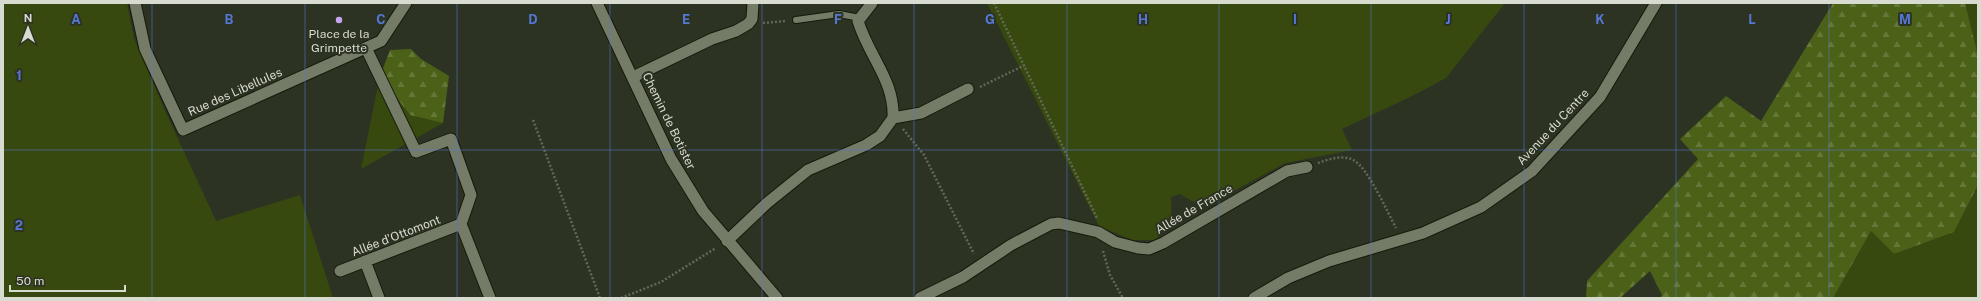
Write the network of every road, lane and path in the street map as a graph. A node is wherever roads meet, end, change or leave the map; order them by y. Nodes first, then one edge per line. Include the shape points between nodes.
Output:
1 (135, 3) edge
2 (406, 3) edge
3 (597, 3) edge
4 (753, 3) edge
5 (872, 3) edge
6 (994, 3) edge
7 (1656, 3) edge
8 (860, 18) junction
9 (796, 20) joint
10 (751, 21) junction
11 (366, 48) junction
12 (1025, 65) junction
13 (633, 77) junction
14 (968, 89) joint
15 (893, 118) junction
16 (533, 120) dead end
17 (1307, 167) joint
18 (461, 224) junction
19 (1098, 232) junction
20 (1401, 240) junction
21 (727, 241) junction
22 (365, 261) junction
23 (980, 266) junction
24 (340, 271) dead end
25 (379, 298) edge
26 (490, 298) edge
27 (600, 298) edge
28 (621, 298) edge
29 (777, 298) edge
30 (920, 298) edge
31 (1123, 298) edge
32 (1254, 298) edge

1 - 11 street, Rue des Libellules via 145,49 183,130
2 - 11 street, Rue des Libellules via 382,41
3 - 13 street, Chemin de Botister
4 - 10 street
5 - 8 street
6 - 12 path
7 - 20 street, Avenue du Centre via 1600,97 1532,171 1481,208
8 - 9 lane via 839,14
8 - 15 street via 858,21 862,35 887,80 892,95
9 - 10 path via 760,23
10 - 13 street via 736,31 712,39
11 - 18 street via 416,152 451,139 471,195
12 - 14 path via 976,89
12 - 19 path via 1096,218
13 - 21 street, Chemin de Botister via 671,159 703,210
14 - 15 street via 921,113
15 - 21 street via 880,136 866,145 808,170 767,203
15 - 23 path via 924,154
16 - 27 path
17 - 19 street, Allée de France via 1287,172 1149,249 1115,242
17 - 20 path via 1343,157 1355,161 1374,187
18 - 22 street, Allée d'Ottomont
18 - 26 street
19 - 23 street, Allée de France via 1059,223 1051,224 1011,245
19 - 31 path via 1110,275
20 - 32 street, Avenue du Centre via 1329,261 1288,278
21 - 28 path via 661,282
21 - 29 street, Chemin de Botister
22 - 24 street, Allée d'Ottomont
22 - 25 street
23 - 30 street, Allée de France

